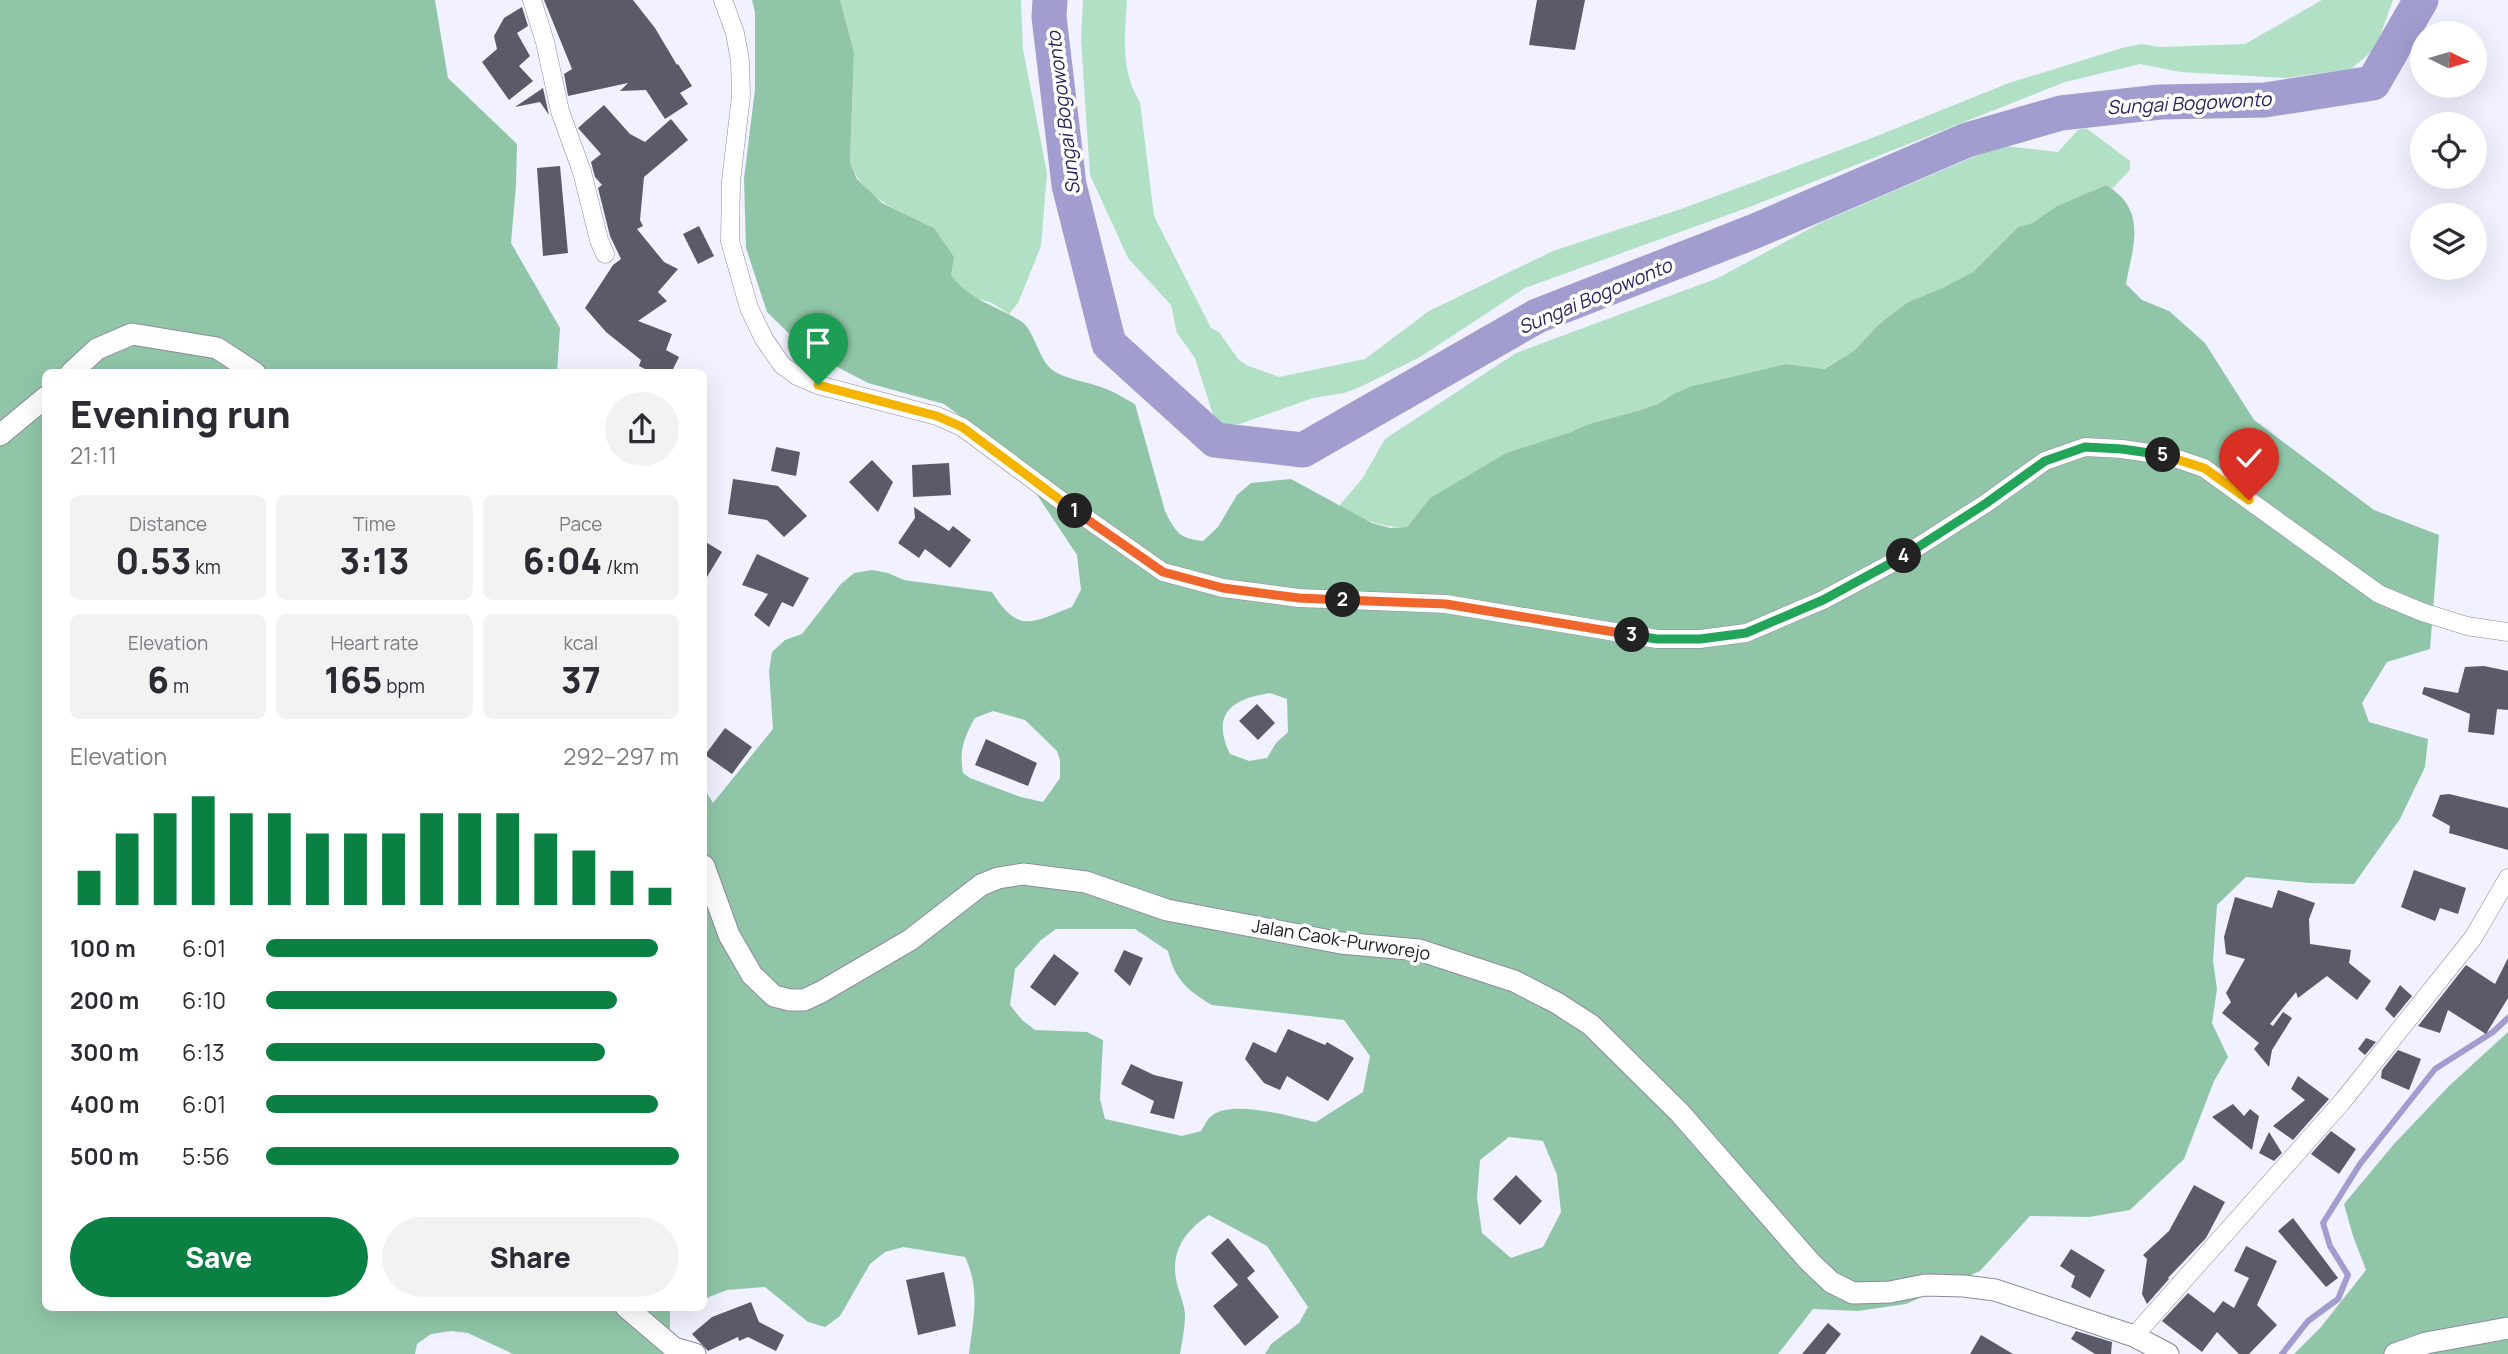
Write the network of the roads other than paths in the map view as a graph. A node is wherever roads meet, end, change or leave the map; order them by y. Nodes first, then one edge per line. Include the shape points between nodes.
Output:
1 (532, 0) edge
2 (723, 0) edge
3 (605, 254) dead end
4 (75, 369) edge
5 (249, 369) edge
6 (42, 400) edge
7 (0, 435) edge
8 (2508, 632) edge
9 (707, 874) edge
10 (2508, 878) edge
11 (631, 1311) edge
12 (2508, 1328) edge
13 (2134, 1336) junction
14 (695, 1354) edge
15 (2168, 1354) edge
16 (2395, 1354) edge

1 - 3 street via 560,111
2 - 8 street via 740,61 730,241 749,308 782,365 818,385 937,416 962,427 1163,572 1223,588 1299,598 1446,604 1657,639 1746,633 1823,600 1894,562 2045,461 2085,447 2109,448 2169,456 2204,468 2379,594 2467,626
4 - 5 street via 97,349 132,334 217,348
6 - 7 street
9 - 13 street, Jalan Caok-Purworejo via 729,935 752,975 775,996 790,1000 821,992 909,940 981,885 1023,874 1086,882 1181,913 1341,943 1419,950 1514,981 1591,1026 1680,1113 1831,1282 1853,1293 1925,1285 1995,1290
10 - 13 street via 2473,938 2342,1102
11 - 14 street via 674,1348
12 - 16 street via 2426,1343
13 - 15 street, Jalan Caok-Purworejo

